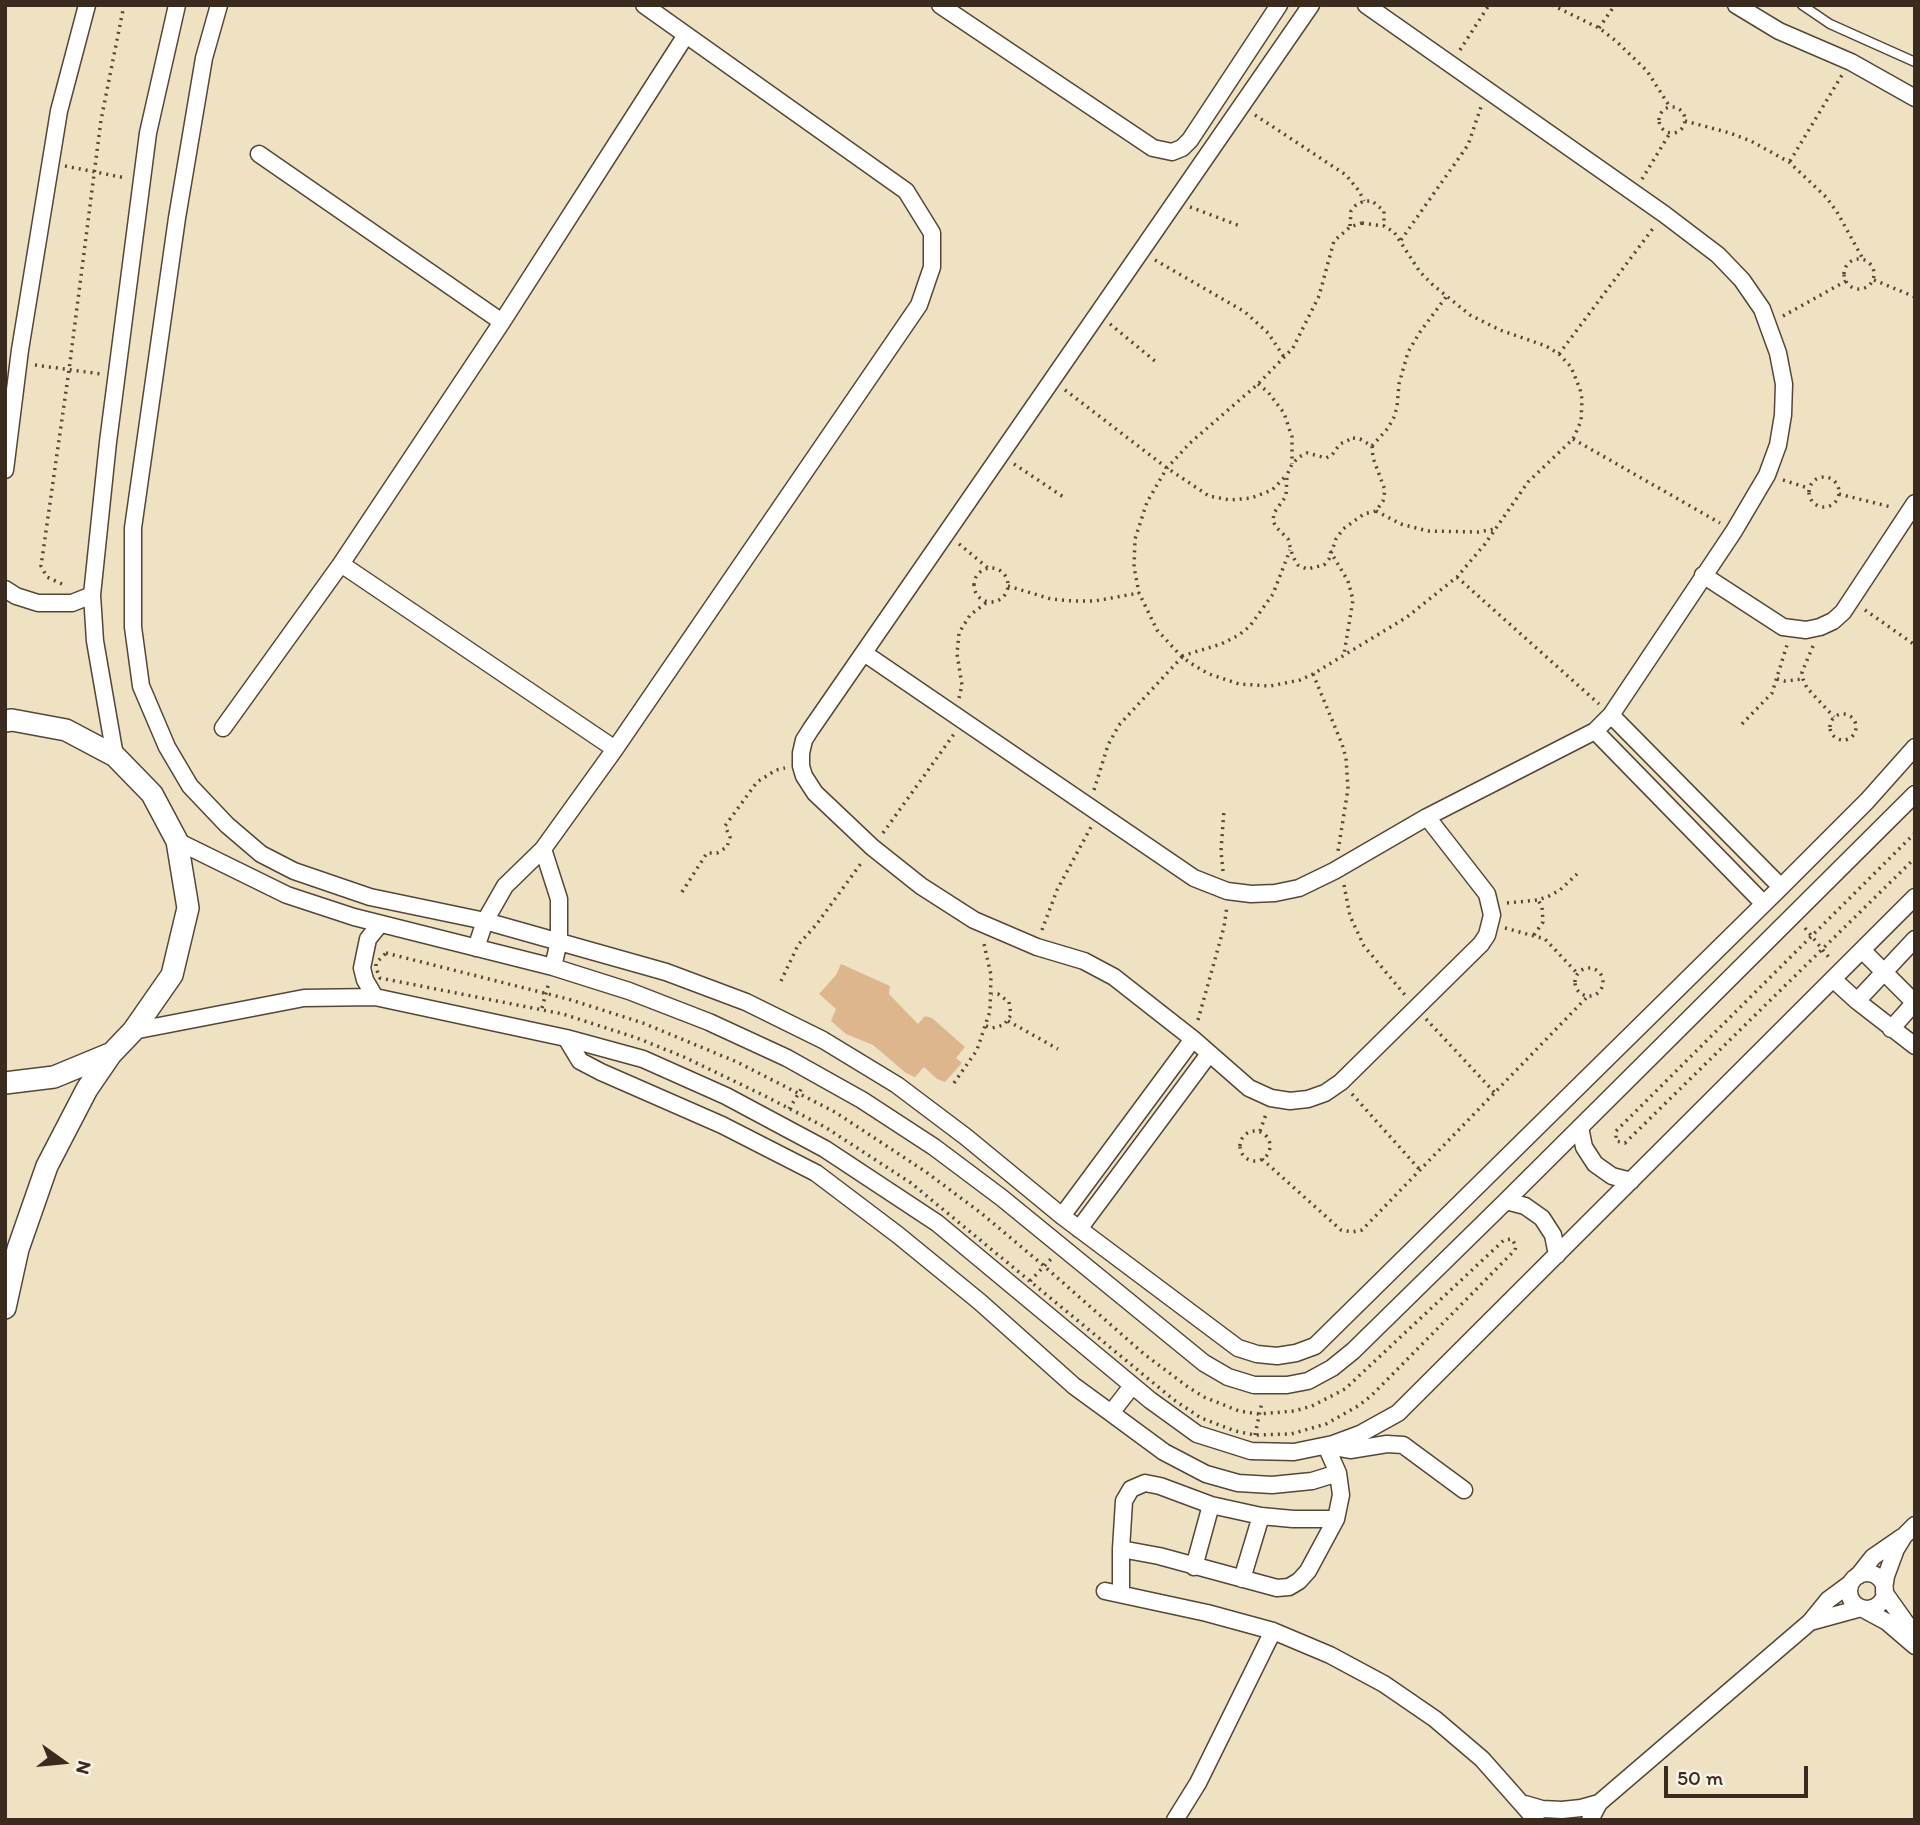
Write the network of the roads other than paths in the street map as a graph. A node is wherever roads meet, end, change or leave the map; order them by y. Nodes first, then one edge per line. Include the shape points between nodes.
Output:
1 (87, 5) edge
2 (177, 5) edge
3 (219, 5) edge
4 (643, 5) edge
5 (940, 5) edge
6 (1279, 5) edge
7 (1311, 5) edge
8 (1366, 5) edge
9 (1736, 5) edge
10 (1801, 5) edge
11 (686, 35) junction
12 (1915, 62) edge
13 (1915, 98) edge
14 (258, 154) dead end
15 (502, 322) junction
16 (5, 470) edge
17 (1913, 507) edge
18 (341, 564) junction
19 (1703, 575) junction
20 (5, 589) edge
21 (92, 595) junction
22 (864, 653) junction
23 (1611, 715) junction
24 (5, 721) edge
25 (223, 729) dead end
26 (1595, 731) junction
27 (1915, 747) edge
28 (615, 749) junction
29 (115, 756) junction
30 (1915, 794) edge
31 (1427, 817) junction
32 (177, 841) junction
33 (543, 849) junction
34 (1747, 852) junction
35 (1730, 869) junction
36 (1781, 887) junction
37 (1915, 897) edge
38 (1763, 904) junction
39 (485, 921) junction
40 (380, 924) junction
41 (1915, 939) edge
42 (559, 941) junction
43 (476, 948) junction
44 (1863, 951) junction
45 (553, 967) junction
46 (1883, 973) junction
47 (1837, 976) junction
48 (375, 997) junction
49 (1857, 1001) junction
50 (1915, 1003) edge
51 (1891, 1029) junction
52 (133, 1031) junction
53 (566, 1038) junction
54 (1193, 1040) junction
55 (1915, 1046) edge
56 (111, 1053) junction
57 (1209, 1054) junction
58 (5, 1083) edge
59 (1580, 1127) junction
60 (1632, 1181) junction
61 (1506, 1201) junction
62 (1062, 1216) junction
63 (1079, 1229) junction
64 (1557, 1255) junction
65 (6, 1295) edge
66 (1132, 1385) junction
67 (1111, 1413) junction
68 (1330, 1445) junction
69 (1338, 1473) junction
70 (1464, 1490) dead end
71 (1210, 1505) junction
72 (1261, 1516) junction
73 (1336, 1519) junction
74 (1909, 1530) edge
75 (1121, 1549) junction
76 (1194, 1567) junction
77 (1242, 1579) junction
78 (1855, 1579) junction
79 (1884, 1590) junction
80 (1105, 1591) dead end
81 (1121, 1594) junction
82 (1862, 1608) junction
83 (1810, 1622) junction
84 (1273, 1632) junction
85 (1915, 1645) edge
86 (1599, 1802) junction
87 (1525, 1804) junction
88 (1175, 1820) edge
89 (1536, 1820) edge
90 (1590, 1820) edge

1 - 16 street via 59,111
2 - 21 street via 148,133
3 - 39 street via 204,58 133,528 133,627 141,686 166,747 190,786 261,854 294,871 370,897
4 - 11 street
5 - 6 street via 1153,148 1172,152 1190,141
7 - 22 street
8 - 19 street via 1718,255 1762,309 1784,384 1778,445 1768,475
9 - 13 street
10 - 12 lane via 1829,24
11 - 15 street
11 - 28 street via 906,191 932,233 932,267 919,305
14 - 15 street
15 - 18 street
17 - 19 street via 1843,612 1820,627 1783,627
18 - 25 street
18 - 28 street
19 - 23 street
20 - 21 street via 38,603 72,603
21 - 29 street via 95,641
22 - 31 street via 1194,878 1227,891 1275,893 1299,888
22 - 54 street via 804,740 801,766 815,793 921,887 974,920 1084,961 1114,977
23 - 26 street
23 - 34 street
24 - 29 street via 66,730
26 - 31 street
26 - 35 street
27 - 36 street
28 - 33 street
29 - 32 street via 152,794
30 - 59 street
31 - 57 street via 1487,894 1491,924 1481,944 1325,1093 1290,1101 1271,1098 1249,1088
32 - 40 street via 287,895
32 - 52 street via 188,908 185,922 172,975
33 - 39 street via 505,886
33 - 42 street via 559,899
34 - 35 street
34 - 36 street
35 - 38 street
36 - 38 street
37 - 44 street
38 - 63 street via 1315,1346 1277,1356 1238,1348
39 - 42 street
39 - 43 street
40 - 43 street
40 - 48 street via 368,939 362,968
41 - 46 street
42 - 45 street
42 - 62 street via 666,972 746,1002 824,1041 897,1085
43 - 45 street
44 - 46 street
44 - 47 street
45 - 61 street via 709,1022 862,1100 934,1147 1204,1363 1254,1385 1308,1381 1332,1368
46 - 49 street
46 - 50 street
47 - 49 street
47 - 60 street
48 - 52 street via 304,998
48 - 53 street
49 - 51 street
50 - 51 street
51 - 55 street
52 - 56 street
53 - 66 street via 643,1059 726,1096 825,1149 1024,1287
53 - 67 street via 580,1060 601,1072 816,1173
54 - 57 street
54 - 62 street
56 - 58 street via 54,1077
56 - 65 street via 47,1166
57 - 63 street
59 - 60 street via 1584,1147 1595,1164 1612,1176
59 - 61 street
60 - 64 street
61 - 64 street via 1525,1206 1542,1218 1553,1235
62 - 63 street
64 - 68 street via 1398,1413
66 - 67 street
66 - 68 street via 1197,1434 1294,1452
67 - 69 street via 1164,1452 1206,1474 1238,1483 1272,1485
68 - 69 street
68 - 70 street via 1350,1450 1403,1445
69 - 73 street via 1341,1495
71 - 72 street
71 - 75 street via 1145,1483 1131,1489 1124,1501
71 - 76 street
72 - 73 street
72 - 77 street
73 - 77 street via 1299,1581 1277,1588
74 - 78 street
74 - 79 street via 1890,1563
75 - 76 street
75 - 81 street
76 - 77 street
78 - 79 street via 1864,1574 1877,1577
78 - 82 street via 1849,1589 1852,1601
78 - 83 street
79 - 82 street via 1880,1603
79 - 85 street
80 - 81 street
81 - 84 street
82 - 83 street
82 - 85 street
83 - 86 street
84 - 87 street via 1330,1655 1415,1705 1482,1759
84 - 88 street
86 - 87 street via 1562,1810
86 - 90 street
87 - 89 street

